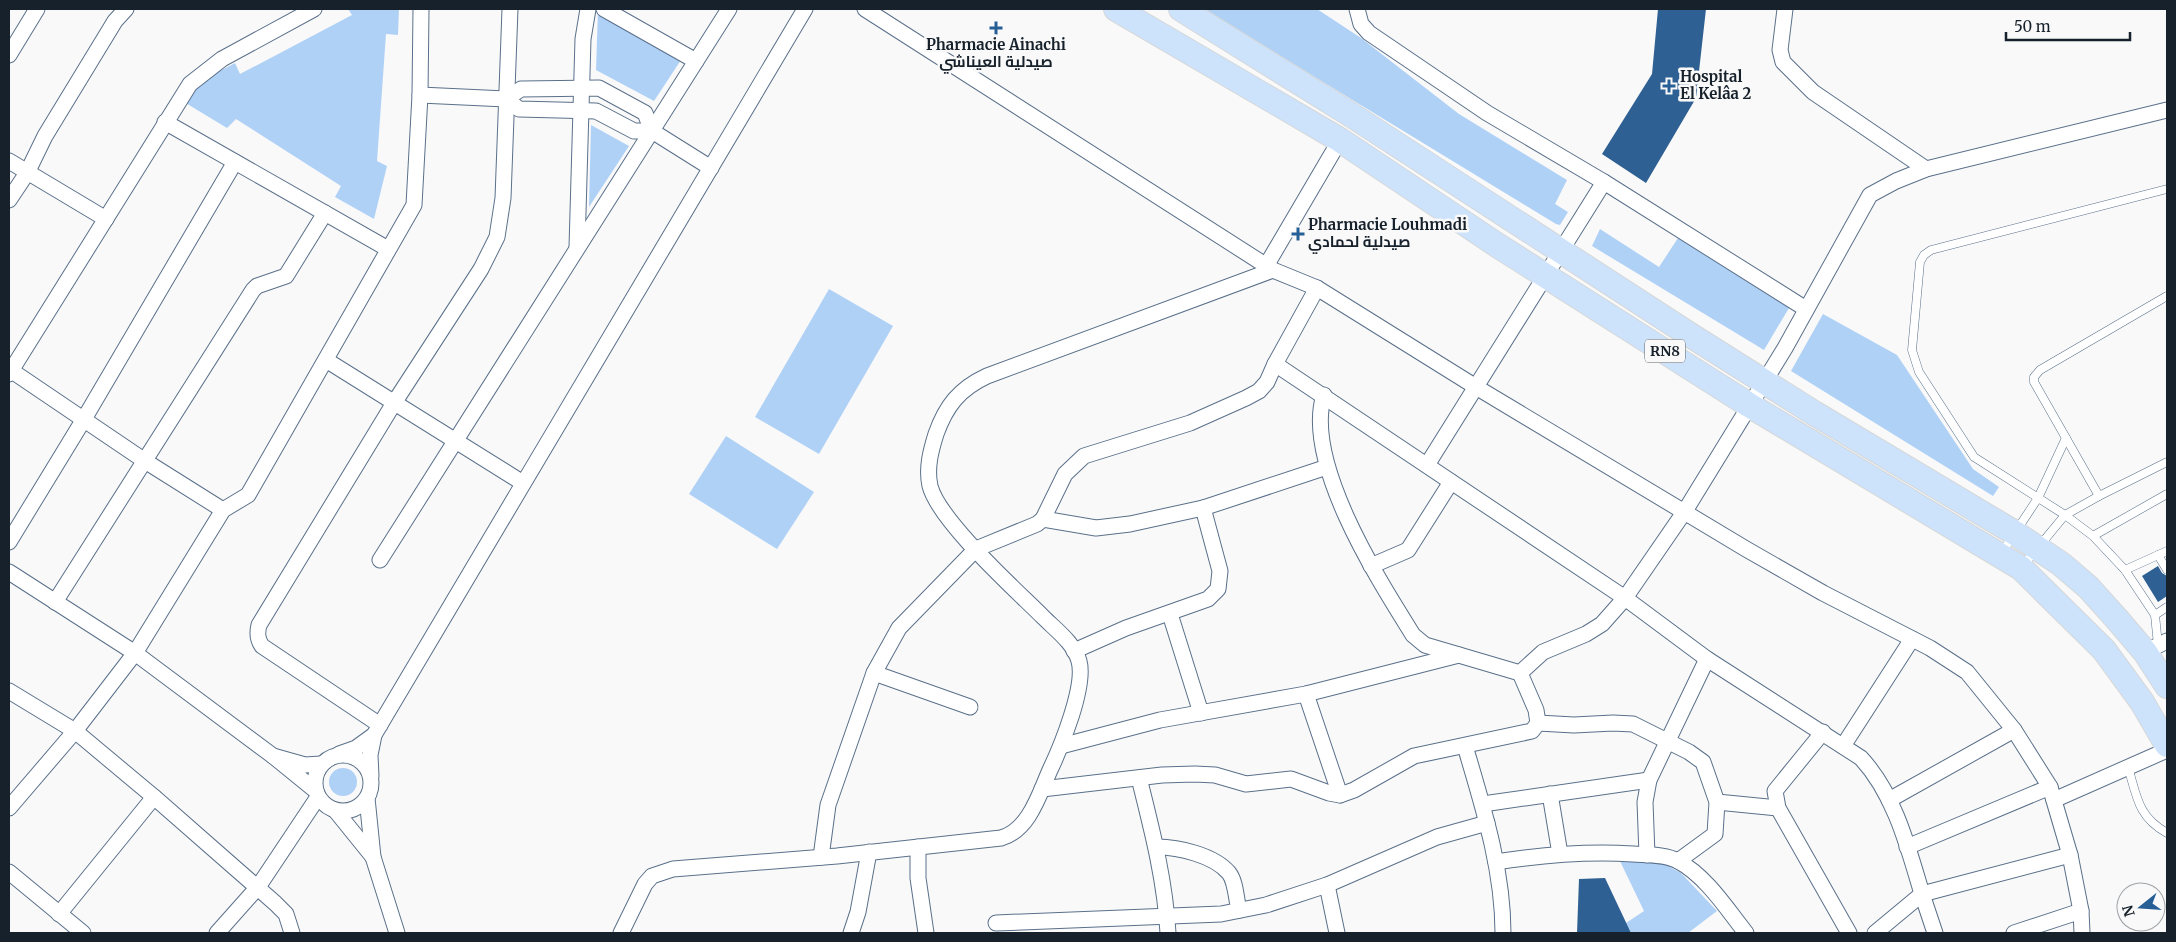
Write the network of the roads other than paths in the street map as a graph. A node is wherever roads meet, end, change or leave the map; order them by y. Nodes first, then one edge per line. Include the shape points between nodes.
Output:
1 (37, 9) edge
2 (126, 9) edge
3 (314, 9) edge
4 (421, 9) edge
5 (510, 9) edge
6 (588, 9) edge
7 (604, 9) edge
8 (729, 9) edge
9 (805, 9) edge
10 (865, 9) edge
11 (1116, 9) edge
12 (1180, 9) edge
13 (1356, 9) edge
14 (1785, 9) edge
15 (288, 15) edge
16 (9, 54) edge
17 (696, 61) junction
18 (581, 88) junction
19 (420, 95) junction
20 (506, 99) junction
21 (581, 110) junction
22 (2167, 110) edge
23 (165, 122) junction
24 (652, 131) junction
25 (1340, 140) junction
26 (9, 161) edge
27 (235, 162) junction
28 (711, 168) junction
29 (1926, 169) junction
30 (26, 173) junction
31 (1604, 182) junction
32 (2167, 189) edge
33 (9, 200) edge
34 (325, 213) junction
35 (106, 219) junction
36 (388, 249) junction
37 (577, 249) junction
38 (1561, 251) junction
39 (1269, 268) junction
40 (1546, 276) junction
41 (1602, 276) junction
42 (1317, 288) junction
43 (2167, 296) edge
44 (1589, 302) junction
45 (1806, 309) junction
46 (326, 360) junction
47 (1275, 364) junction
48 (10, 372) edge
49 (1764, 380) junction
50 (1476, 387) junction
51 (1324, 395) junction
52 (394, 403) junction
53 (1749, 405) junction
54 (84, 419) junction
55 (2066, 438) junction
56 (456, 441) junction
57 (145, 461) junction
58 (2167, 462) edge
59 (1427, 465) junction
60 (1327, 467) junction
61 (1451, 482) junction
62 (523, 483) junction
63 (2167, 494) edge
64 (2100, 496) junction
65 (2038, 498) junction
66 (1203, 508) junction
67 (223, 510) junction
68 (1685, 511) junction
69 (2065, 515) junction
70 (1042, 519) junction
71 (2015, 533) junction
72 (2093, 536) junction
73 (9, 542) edge
74 (2038, 548) junction
75 (976, 549) junction
76 (2167, 551) edge
77 (2000, 555) junction
78 (2158, 555) junction
79 (380, 560) dead end
80 (1371, 566) junction
81 (2021, 568) junction
82 (2124, 570) junction
83 (2167, 570) edge
84 (9, 572) edge
85 (1625, 598) junction
86 (55, 602) junction
87 (2167, 607) edge
88 (1170, 614) junction
89 (2155, 615) junction
90 (1912, 639) junction
91 (2157, 646) edge
92 (1074, 651) junction
93 (135, 653) junction
94 (1459, 655) junction
95 (1707, 659) junction
96 (874, 673) junction
97 (1520, 673) junction
98 (2167, 686) edge
99 (9, 691) edge
100 (1306, 694) junction
101 (970, 707) dead end
102 (1201, 713) junction
103 (1538, 723) junction
104 (377, 730) junction
105 (2014, 730) junction
106 (74, 731) junction
107 (1823, 732) junction
108 (1668, 740) junction
109 (2167, 745) edge
110 (1061, 746) junction
111 (1466, 746) junction
112 (1843, 746) junction
113 (2167, 750) edge
114 (338, 755) junction
115 (273, 756) junction
116 (321, 764) junction
117 (2128, 767) junction
118 (1138, 778) junction
119 (371, 780) junction
120 (1649, 780) junction
121 (1042, 788) junction
122 (2052, 793) junction
123 (317, 794) junction
124 (1340, 794) junction
125 (1550, 794) junction
126 (154, 797) junction
127 (366, 798) junction
128 (1889, 800) junction
129 (1717, 802) junction
130 (1483, 804) junction
131 (9, 808) edge
132 (1778, 808) junction
133 (335, 810) junction
134 (1487, 823) junction
135 (2167, 833) edge
136 (918, 847) junction
137 (1157, 847) junction
138 (1908, 847) junction
139 (869, 852) junction
140 (1560, 854) junction
141 (1648, 855) junction
142 (2070, 855) junction
143 (373, 857) junction
144 (821, 857) junction
145 (1678, 861) junction
146 (1496, 862) junction
147 (9, 872) edge
148 (1327, 885) junction
149 (258, 887) junction
150 (1922, 894) junction
151 (1239, 910) junction
152 (2081, 911) junction
153 (58, 914) junction
154 (1167, 916) junction
155 (996, 923) dead end
156 (83, 933) edge
157 (217, 933) edge
158 (292, 933) edge
159 (397, 933) edge
160 (621, 933) edge
161 (851, 933) edge
162 (926, 933) edge
163 (1168, 933) edge
164 (1337, 933) edge
165 (1503, 933) edge
166 (1746, 933) edge
167 (1849, 933) edge
168 (1875, 933) edge
169 (1935, 933) edge
170 (2014, 933) edge
171 (2082, 933) edge

1 - 16 street
2 - 30 street via 115,21 61,109
3 - 15 street
4 - 19 street
5 - 20 street
6 - 18 street
7 - 17 street
8 - 17 street
9 - 28 street
10 - 39 street
11 - 25 main road, RN8
12 - 38 main road, RN8 via 1354,116
13 - 31 street via 1361,24 1385,46 1487,114
14 - 29 street via 1780,50 1783,62 1813,92
15 - 23 street via 190,84
17 - 24 street
18 - 20 street via 521,89
18 - 21 street
18 - 24 street via 599,88 645,113
19 - 20 street
19 - 36 street via 414,204
20 - 21 street via 519,109
20 - 52 street via 497,237 481,269
21 - 24 street via 596,111 634,131
21 - 37 street
22 - 29 street
23 - 27 street
23 - 35 street
24 - 28 street
24 - 37 street
25 - 39 street
25 - 40 main road, RN8
26 - 30 street
27 - 34 street
27 - 54 street
28 - 62 street
29 - 45 street via 1870,195
30 - 33 street
30 - 35 street
31 - 38 street
31 - 45 street
32 - 65 lane via 1931,250 1920,262 1912,350 1919,372 1974,457
34 - 36 street
34 - 57 street via 286,276 252,290
35 - 48 street
36 - 46 street
37 - 56 street
38 - 40 street
38 - 41 main road, RN8
39 - 42 street
39 - 75 street via 987,376 962,390 941,420 928,465 935,498
40 - 44 main road, RN8
40 - 50 street
41 - 44 main road
41 - 49 main road, RN8
42 - 47 street
42 - 50 street
43 - 55 lane via 2036,373 2035,386
44 - 53 main road, RN8
45 - 49 street
46 - 52 street
46 - 67 street via 248,495
47 - 51 street
47 - 70 street via 1267,382 1246,398 1190,424 1084,456 1069,468
48 - 54 street
49 - 53 street
49 - 71 main road, RN8
50 - 59 street
50 - 68 street
51 - 59 street
51 - 60 street via 1319,410
52 - 56 street
52 - 104 street via 259,625 257,636 262,646
53 - 68 street
53 - 77 main road, RN8
54 - 57 street
54 - 73 street
55 - 64 lane
55 - 65 lane
56 - 62 street
56 - 79 street
57 - 67 street
57 - 86 street
58 - 64 lane
59 - 61 street
60 - 66 street
60 - 80 street via 1362,553
61 - 80 street via 1408,550
61 - 85 street
62 - 104 street
63 - 72 lane
64 - 69 lane
65 - 69 lane
65 - 71 lane
66 - 70 street via 1096,528
66 - 88 street via 1220,571 1218,589 1208,599
67 - 93 street
68 - 85 street
68 - 90 street via 1823,593
69 - 72 lane
69 - 74 lane
70 - 75 street
71 - 74 main road, RN8
71 - 77 lane
72 - 82 lane
74 - 81 lane
74 - 91 main road, RN8
75 - 92 street
75 - 96 street via 900,628
76 - 78 lane
77 - 81 main road, RN8
78 - 82 lane
78 - 83 lane
80 - 94 street via 1413,635 1425,645
81 - 109 main road, RN8 via 2104,650 2142,702
82 - 89 lane
84 - 86 street
85 - 95 street
85 - 97 street via 1602,624 1543,652
86 - 93 street
87 - 89 lane
88 - 92 street via 1126,628
88 - 102 street
89 - 91 lane
90 - 105 street via 1967,672
90 - 112 street
91 - 98 main road, RN8
92 - 110 street via 1080,671 1078,689
93 - 106 street
93 - 115 street
94 - 97 street
94 - 100 street
95 - 107 street
95 - 108 street
96 - 101 street
96 - 144 street via 828,805
97 - 103 street via 1536,710
99 - 106 street
100 - 102 street
100 - 124 street
102 - 110 street via 1160,720
103 - 108 street via 1633,724
103 - 111 street via 1532,731
104 - 114 street via 356,748
104 - 119 street via 370,755
105 - 122 street
105 - 128 street
106 - 126 street
106 - 131 street
107 - 112 street
107 - 132 street via 1775,791
108 - 120 street
108 - 129 street via 1703,762
110 - 121 street
111 - 124 street via 1414,756 1354,790
111 - 130 street
112 - 128 street via 1862,758 1876,774
113 - 117 street
114 - 116 street
114 - 119 street via 356,758 368,771
115 - 116 street via 305,765
115 - 123 street
116 - 123 street via 315,781
117 - 122 street
117 - 135 lane via 2144,814
118 - 121 street
118 - 124 street via 1195,774 1246,784 1291,779
118 - 137 street
119 - 127 street
120 - 125 street
120 - 141 street via 1645,802
121 - 136 street via 1020,829 1010,835
122 - 138 street
122 - 142 street
123 - 133 street
123 - 149 street
125 - 130 street
125 - 140 street
126 - 149 street
126 - 153 street
127 - 133 street via 353,809
127 - 143 street
128 - 138 street
129 - 132 street
129 - 145 street via 1715,834
130 - 134 street
132 - 167 street
133 - 143 street
134 - 146 street
134 - 148 street via 1437,837
136 - 139 street
136 - 162 street via 918,878
137 - 151 street via 1192,852 1222,867 1233,882
137 - 154 street
138 - 150 street
139 - 144 street
139 - 161 street
140 - 141 street via 1605,852
140 - 146 street
141 - 145 street
142 - 150 street
142 - 152 street
143 - 159 street
144 - 160 street via 688,866 652,876
145 - 166 street via 1701,880
146 - 165 street
147 - 153 street
148 - 151 street via 1266,905
148 - 164 street
149 - 157 street
149 - 158 street via 286,914
150 - 168 street
150 - 169 street
151 - 154 street
152 - 170 street
152 - 171 street
153 - 156 street
154 - 155 street
154 - 163 street

